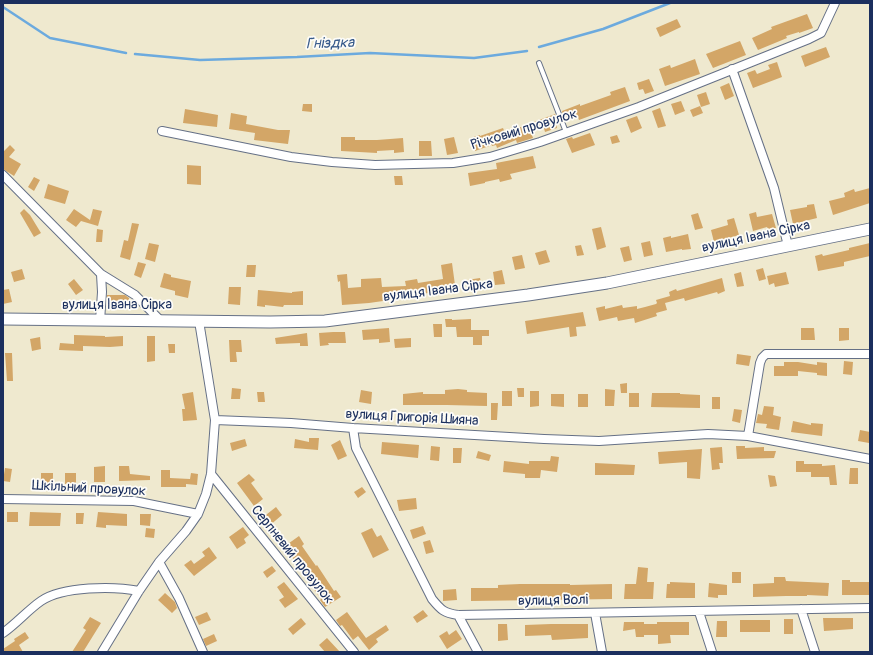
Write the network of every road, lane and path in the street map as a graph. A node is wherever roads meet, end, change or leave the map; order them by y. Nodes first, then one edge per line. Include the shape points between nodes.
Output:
1 (835, 3) edge
2 (539, 63) dead end
3 (732, 69) junction
4 (162, 131) dead end
5 (566, 133) junction
6 (3, 175) edge
7 (870, 230) edge
8 (788, 246) junction
9 (101, 274) junction
10 (3, 319) edge
11 (100, 321) junction
12 (161, 321) junction
13 (199, 321) junction
14 (870, 354) edge
15 (215, 420) junction
16 (353, 428) junction
17 (748, 436) junction
18 (870, 459) edge
19 (211, 474) junction
20 (3, 499) edge
21 (198, 514) junction
22 (159, 562) junction
23 (139, 591) junction
24 (870, 608) edge
25 (801, 609) junction
26 (699, 612) junction
27 (596, 613) junction
28 (458, 615) junction
29 (3, 632) edge
30 (102, 652) edge
31 (203, 652) edge
32 (354, 652) edge
33 (478, 652) edge
34 (602, 652) edge
35 (712, 652) edge
36 (815, 652) edge

1 - 3 street, Річковий провулок via 821,33
2 - 5 lane
3 - 5 street, Річковий провулок via 639,107
3 - 8 street via 774,188
4 - 5 street, Річковий провулок via 291,157 375,165 453,163 490,157
6 - 9 street
7 - 8 street, вулиця Івана Сірка
8 - 13 street, вулиця Івана Сірка via 607,282 459,304 325,321
9 - 11 street
9 - 12 street via 135,295
10 - 11 street, вулиця Івана Сірка
11 - 12 street, вулиця Івана Сірка
12 - 13 street, вулиця Івана Сірка
13 - 15 street
14 - 17 street via 766,354 760,363
15 - 16 street, вулиця Григорія Шияна
15 - 19 street
16 - 17 street, вулиця Григорія Шияна via 599,441 708,434
16 - 28 street, вулиця Волі via 356,448 432,599 441,610
17 - 18 street, вулиця Григорія Шияна
19 - 21 street
19 - 32 street, Серпневий провулок
20 - 21 street, Шкільний провулок via 134,501
21 - 22 street
22 - 23 street
22 - 31 street via 179,598
23 - 29 street via 122,588 70,590 55,594 42,601
23 - 30 street
24 - 25 street, вулиця Волі
25 - 26 street, вулиця Волі
25 - 36 street
26 - 27 street, вулиця Волі
26 - 35 street
27 - 28 street, вулиця Волі
27 - 34 street
28 - 33 street

